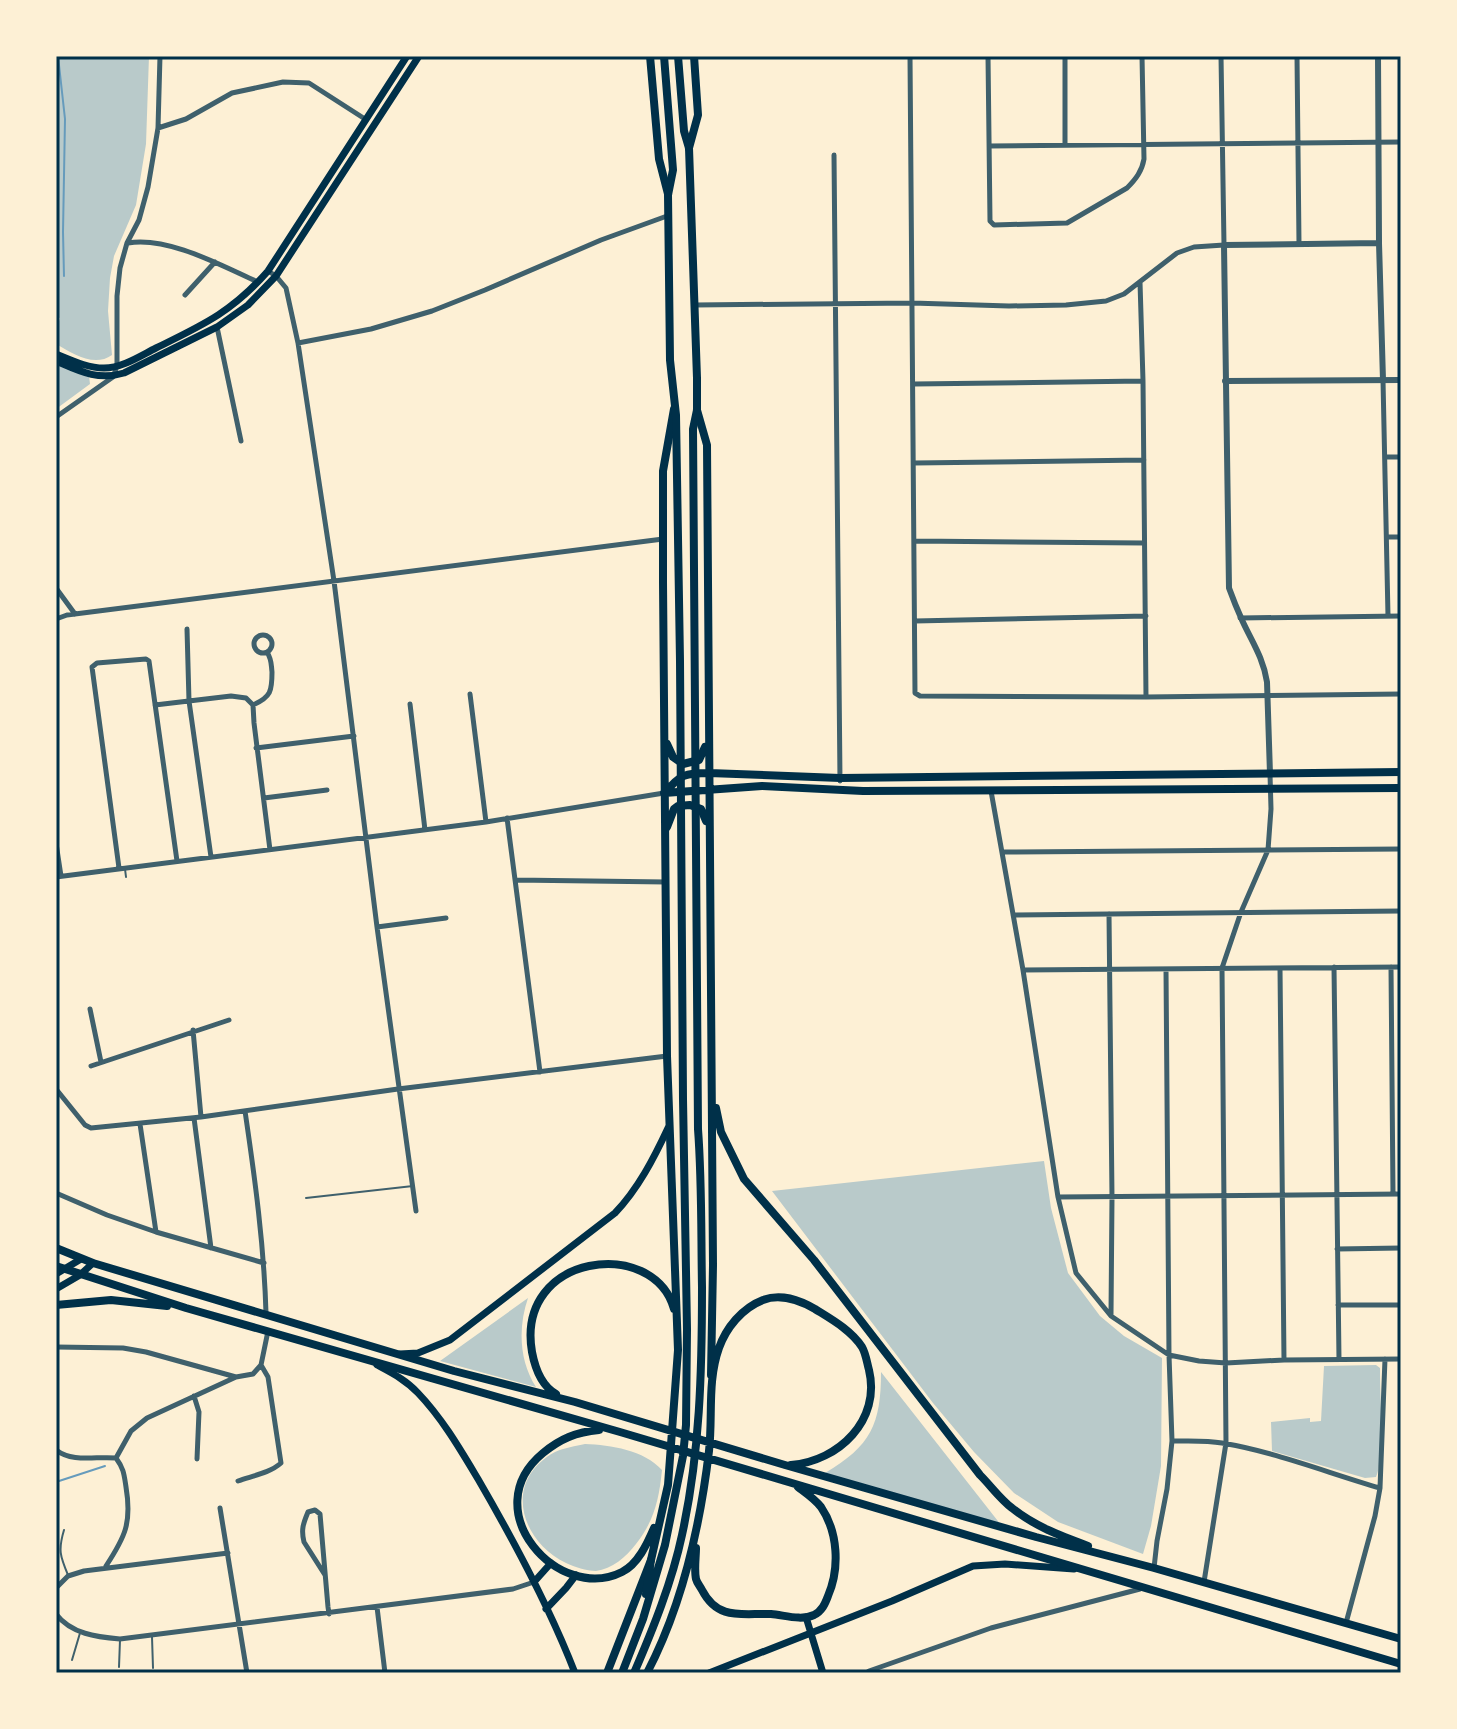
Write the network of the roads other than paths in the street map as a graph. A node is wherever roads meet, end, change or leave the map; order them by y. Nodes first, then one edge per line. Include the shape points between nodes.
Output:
1 (160, 56) edge
2 (407, 56) edge
3 (419, 56) edge
4 (650, 56) edge
5 (664, 56) edge
6 (678, 56) edge
7 (694, 56) edge
8 (910, 56) edge
9 (988, 56) edge
10 (1065, 56) edge
11 (1142, 56) edge
12 (1221, 56) edge
13 (1297, 56) edge
14 (1378, 56) edge
15 (365, 119) junction
16 (158, 128) junction
17 (1379, 142) junction
18 (1401, 142) edge
19 (1223, 143) junction
20 (1297, 143) junction
21 (1143, 144) junction
22 (1065, 145) junction
23 (989, 146) junction
24 (689, 148) junction
25 (834, 155) dead end
26 (668, 195) junction
27 (668, 216) junction
28 (127, 243) junction
29 (1379, 243) junction
30 (1299, 244) junction
31 (1224, 245) junction
32 (215, 262) junction
33 (268, 271) junction
34 (276, 276) junction
35 (1140, 281) junction
36 (258, 282) junction
37 (185, 295) dead end
38 (912, 303) junction
39 (835, 304) junction
40 (695, 305) junction
41 (217, 327) junction
42 (298, 343) junction
43 (56, 354) edge
44 (56, 361) edge
45 (117, 366) junction
46 (113, 377) junction
47 (1383, 380) junction
48 (1401, 380) edge
49 (1143, 381) junction
50 (1225, 381) junction
51 (914, 384) junction
52 (675, 403) junction
53 (697, 410) junction
54 (56, 417) edge
55 (241, 441) dead end
56 (1386, 457) junction
57 (1401, 457) edge
58 (1144, 460) junction
59 (914, 463) junction
60 (1387, 537) junction
61 (1401, 537) edge
62 (664, 539) junction
63 (915, 541) junction
64 (1144, 543) junction
65 (334, 581) junction
66 (56, 588) edge
67 (75, 614) junction
68 (1146, 616) junction
69 (1388, 616) junction
70 (1401, 616) edge
71 (1240, 618) junction
72 (56, 619) edge
73 (914, 621) junction
74 (187, 629) dead end
75 (267, 652) dead end
76 (470, 694) dead end
77 (1401, 694) edge
78 (1266, 695) junction
79 (1146, 697) junction
80 (189, 701) junction
81 (410, 704) dead end
82 (155, 705) junction
83 (253, 705) junction
84 (709, 732) junction
85 (354, 736) junction
86 (665, 736) junction
87 (256, 748) junction
88 (1401, 772) edge
89 (709, 773) junction
90 (1270, 774) junction
91 (840, 778) junction
92 (1270, 788) junction
93 (1401, 788) edge
94 (327, 790) dead end
95 (709, 790) junction
96 (840, 790) junction
97 (991, 790) junction
98 (664, 793) junction
99 (264, 798) junction
100 (507, 818) junction
101 (486, 822) junction
102 (425, 830) junction
103 (665, 831) junction
104 (710, 834) junction
105 (366, 838) junction
106 (56, 843) edge
107 (1401, 849) edge
108 (270, 850) junction
109 (1268, 850) junction
110 (1002, 852) junction
111 (211, 857) junction
112 (177, 861) junction
113 (122, 868) junction
114 (84, 873) junction
115 (58, 876) edge
116 (126, 877) dead end
117 (515, 880) junction
118 (666, 882) junction
119 (85, 883) dead end
120 (1401, 911) edge
121 (1241, 912) junction
122 (1109, 914) junction
123 (1013, 915) junction
124 (446, 918) dead end
125 (377, 927) junction
126 (1334, 967) junction
127 (1391, 967) junction
128 (1401, 967) edge
129 (1222, 968) junction
130 (1280, 968) junction
131 (1110, 969) junction
132 (1166, 969) junction
133 (1023, 970) junction
134 (90, 1009) dead end
135 (229, 1020) dead end
136 (193, 1030) junction
137 (667, 1056) junction
138 (101, 1062) junction
139 (91, 1066) dead end
140 (540, 1072) junction
141 (56, 1089) edge
142 (398, 1089) junction
143 (711, 1091) junction
144 (245, 1111) junction
145 (198, 1117) junction
146 (140, 1124) junction
147 (668, 1128) junction
148 (413, 1186) junction
149 (56, 1193) edge
150 (1337, 1194) junction
151 (1393, 1194) junction
152 (1401, 1194) edge
153 (1282, 1195) junction
154 (1169, 1196) junction
155 (1225, 1196) junction
156 (1058, 1197) junction
157 (1112, 1197) junction
158 (306, 1198) dead end
159 (416, 1211) dead end
160 (156, 1232) junction
161 (56, 1248) edge
162 (211, 1248) junction
163 (1401, 1248) edge
164 (1337, 1249) junction
165 (560, 1257) junction
166 (81, 1259) junction
167 (93, 1263) junction
168 (264, 1263) junction
169 (59, 1270) edge
170 (569, 1272) junction
171 (80, 1275) junction
172 (56, 1289) edge
173 (56, 1305) edge
174 (1338, 1305) junction
175 (1401, 1305) edge
176 (186, 1308) junction
177 (266, 1313) junction
178 (1111, 1316) junction
179 (677, 1320) junction
180 (268, 1331) junction
181 (56, 1347) edge
182 (400, 1354) junction
183 (1169, 1355) junction
184 (1339, 1359) junction
185 (1385, 1359) junction
186 (1401, 1359) edge
187 (1284, 1360) junction
188 (368, 1361) junction
189 (1226, 1363) junction
190 (261, 1365) junction
191 (711, 1375) junction
192 (236, 1377) junction
193 (194, 1396) junction
194 (575, 1402) junction
195 (606, 1429) junction
196 (1172, 1441) junction
197 (1226, 1443) junction
198 (56, 1450) edge
199 (116, 1458) junction
200 (197, 1459) dead end
201 (702, 1459) junction
202 (785, 1465) junction
203 (238, 1481) dead end
204 (794, 1484) junction
205 (1380, 1488) junction
206 (220, 1508) dead end
207 (661, 1513) junction
208 (64, 1530) dead end
209 (696, 1536) junction
210 (228, 1553) junction
211 (651, 1560) junction
212 (551, 1563) junction
213 (1137, 1564) junction
214 (106, 1567) junction
215 (1154, 1568) junction
216 (1078, 1569) junction
217 (325, 1575) junction
218 (576, 1575) junction
219 (68, 1576) junction
220 (534, 1582) junction
221 (1204, 1582) junction
222 (56, 1588) edge
223 (1144, 1588) junction
224 (377, 1607) junction
225 (546, 1609) junction
226 (56, 1614) edge
227 (329, 1614) junction
228 (806, 1617) junction
229 (643, 1619) junction
230 (1346, 1623) junction
231 (240, 1625) junction
232 (80, 1632) junction
233 (811, 1633) junction
234 (152, 1637) junction
235 (120, 1639) junction
236 (1401, 1639) edge
237 (72, 1660) dead end
238 (1401, 1664) edge
239 (119, 1667) dead end
240 (153, 1668) dead end
241 (247, 1673) edge
242 (385, 1673) edge
243 (575, 1673) edge
244 (607, 1673) edge
245 (622, 1673) edge
246 (634, 1673) edge
247 (647, 1673) edge
248 (709, 1673) edge
249 (823, 1673) edge
250 (866, 1673) edge

1 - 16 street
2 - 15 main road
3 - 34 main road
4 - 26 main road
5 - 26 main road via 673,170
6 - 24 main road
7 - 24 main road via 698,115
8 - 38 street
9 - 23 street
10 - 22 street
11 - 21 street
12 - 19 street
13 - 20 street
14 - 17 street
15 - 16 street via 309,83 283,82 232,93
15 - 33 main road
16 - 28 street via 148,187
17 - 18 street
17 - 20 street
17 - 29 street
19 - 20 street
19 - 21 street
19 - 31 street
20 - 30 street
21 - 22 street
21 - 23 street via 1143,167 1133,182 1075,220 994,225
22 - 23 street
24 - 40 main road
25 - 39 street
26 - 27 main road
27 - 42 street via 432,311
27 - 52 main road
28 - 32 street via 159,243
28 - 45 street via 117,296
29 - 30 street
29 - 47 street
30 - 31 street
31 - 35 street via 1177,253
31 - 50 street
32 - 36 street
32 - 37 street
33 - 34 street
33 - 36 main road
34 - 41 main road
34 - 42 street via 286,288
35 - 38 street via 1106,301 1066,305
35 - 49 street
36 - 45 main road via 206,324
38 - 39 street
38 - 51 street
39 - 40 street
39 - 91 street
40 - 53 main road
41 - 46 main road
41 - 55 street
42 - 65 street
43 - 45 main road via 95,367
44 - 46 main road via 86,374
45 - 46 street
46 - 54 street
47 - 48 street
47 - 50 street
47 - 56 street
49 - 51 street
49 - 58 street
50 - 71 street via 1229,588
51 - 59 street
52 - 62 main road via 663,471
52 - 229 main road via 686,1425 665,1545
53 - 84 main road via 707,445
53 - 201 main road via 693,434
56 - 57 street
56 - 60 street
58 - 59 street
58 - 64 street
59 - 63 street
60 - 61 street
60 - 69 street
62 - 65 street
62 - 86 main road
63 - 64 street
63 - 73 street
64 - 68 street
65 - 67 street
65 - 85 street
66 - 67 street
67 - 72 street
68 - 73 street
68 - 79 street
69 - 70 street
69 - 71 street
71 - 78 street via 1261,655
73 - 79 street via 915,693 920,696
74 - 80 street
75 - 83 street via 272,688
76 - 101 street
77 - 78 street
78 - 79 street
78 - 90 street
80 - 82 street
80 - 83 street via 231,696
80 - 111 street
81 - 102 street
82 - 112 street
82 - 113 street via 146,659 92,667
83 - 87 street
84 - 86 main road via 703,754 689,764 673,757
84 - 89 main road
85 - 87 street
85 - 105 street
86 - 98 main road
87 - 99 street
88 - 90 main road
89 - 91 main road
89 - 95 main road
89 - 98 main road via 677,778
90 - 91 main road
90 - 92 street
91 - 96 street
92 - 93 main road
92 - 97 main road
92 - 109 street
94 - 99 street
95 - 96 main road
95 - 98 main road
95 - 104 main road
96 - 97 main road
97 - 110 street
98 - 100 street
98 - 103 main road
99 - 108 street
100 - 101 street
100 - 117 street
101 - 102 street
102 - 105 street
103 - 104 main road via 674,809 690,805 701,809
103 - 118 main road
104 - 143 main road
105 - 108 street
105 - 125 street
106 - 115 street
107 - 109 street
108 - 111 street
109 - 110 street
109 - 121 street
110 - 123 street
111 - 112 street
112 - 113 street
113 - 114 street
113 - 116 lane
114 - 115 street
114 - 119 lane
117 - 118 street
117 - 140 street
118 - 137 main road
120 - 121 street
121 - 122 street
121 - 129 street
122 - 123 street
122 - 131 street
123 - 133 street
124 - 125 street
125 - 142 street
126 - 127 street
126 - 130 street
126 - 150 street
127 - 128 street
127 - 151 street
129 - 130 street
129 - 132 street
129 - 155 street
130 - 153 street
131 - 132 street
131 - 133 street
131 - 157 street
132 - 154 street
133 - 156 street
134 - 138 street
135 - 136 street
136 - 138 street
136 - 145 street
137 - 140 street
137 - 147 main road
138 - 139 street
140 - 142 street
141 - 146 street via 88,1127
142 - 144 street
142 - 148 street
143 - 191 main road
143 - 213 main road via 721,1132 744,1179 814,1260 980,1475 1011,1508 1035,1523
144 - 145 street
144 - 168 street
145 - 146 street
145 - 162 street
146 - 160 street
147 - 165 main road via 628,1199
147 - 179 main road
148 - 158 lane
148 - 159 street
149 - 160 street
150 - 151 street
150 - 153 street
150 - 164 street
151 - 152 street
153 - 155 street
153 - 187 street
154 - 155 street
154 - 157 street
154 - 183 street
155 - 189 street
156 - 157 street
156 - 178 street via 1076,1273
157 - 178 street
160 - 162 street
161 - 166 main road
162 - 168 street
163 - 164 street
164 - 174 street
165 - 170 main road
165 - 182 main road via 450,1340
166 - 167 main road
166 - 169 main road
167 - 171 main road
167 - 177 main road
168 - 177 street
169 - 171 main road
170 - 179 main road via 608,1265 642,1271 667,1294
170 - 194 main road via 537,1303 531,1344 544,1383
171 - 172 main road
171 - 176 main road
173 - 176 main road via 111,1300
174 - 175 street
174 - 184 street
176 - 180 main road
177 - 182 main road
178 - 183 street
179 - 207 main road via 668,1485
180 - 188 main road
180 - 190 street
181 - 192 street via 123,1348
182 - 194 main road
183 - 189 street
183 - 196 street
184 - 185 street
184 - 187 street
185 - 186 street
185 - 205 street
187 - 189 street
188 - 195 main road
188 - 220 main road via 412,1387 452,1436
189 - 197 street
190 - 192 street via 253,1374
190 - 203 street via 268,1377 281,1463
191 - 201 main road via 711,1430
191 - 202 main road via 731,1325 763,1300 797,1300 854,1338 871,1380 870,1405 858,1430 827,1454
192 - 193 street
193 - 199 street via 147,1418 131,1431
193 - 200 street via 199,1412
194 - 202 main road
195 - 201 main road
195 - 212 main road via 559,1441 536,1459 520,1485 518,1517 523,1531
196 - 197 street
196 - 215 street
197 - 205 street
197 - 221 street
198 - 199 street via 80,1458
199 - 214 street via 123,1468 129,1514
201 - 204 main road
201 - 209 main road
201 - 246 main road via 682,1539
202 - 213 main road
204 - 216 main road
204 - 228 main road via 821,1507 836,1552 823,1607
205 - 230 street
206 - 210 street
207 - 211 main road
207 - 218 main road via 630,1567 605,1577
208 - 219 lane via 59,1545
209 - 228 main road via 696,1579 714,1607 746,1615
209 - 247 main road
210 - 214 street
210 - 231 street
211 - 229 main road
211 - 244 main road
212 - 218 main road
212 - 220 main road
213 - 215 main road
214 - 219 street
215 - 221 main road
216 - 223 main road
216 - 233 main road via 973,1566
217 - 217 street via 302,1536 308,1512 315,1510 320,1514
217 - 227 street
218 - 225 main road
219 - 222 street
220 - 224 street
220 - 225 main road
221 - 230 main road
223 - 238 main road
223 - 250 street via 991,1628
224 - 227 street
224 - 242 street
225 - 243 main road
226 - 232 street
227 - 231 street
228 - 233 main road
229 - 245 main road
230 - 236 main road
231 - 234 street
231 - 241 street
232 - 235 street
232 - 237 lane
233 - 248 main road
233 - 249 main road
234 - 235 street
234 - 240 lane
235 - 239 lane

